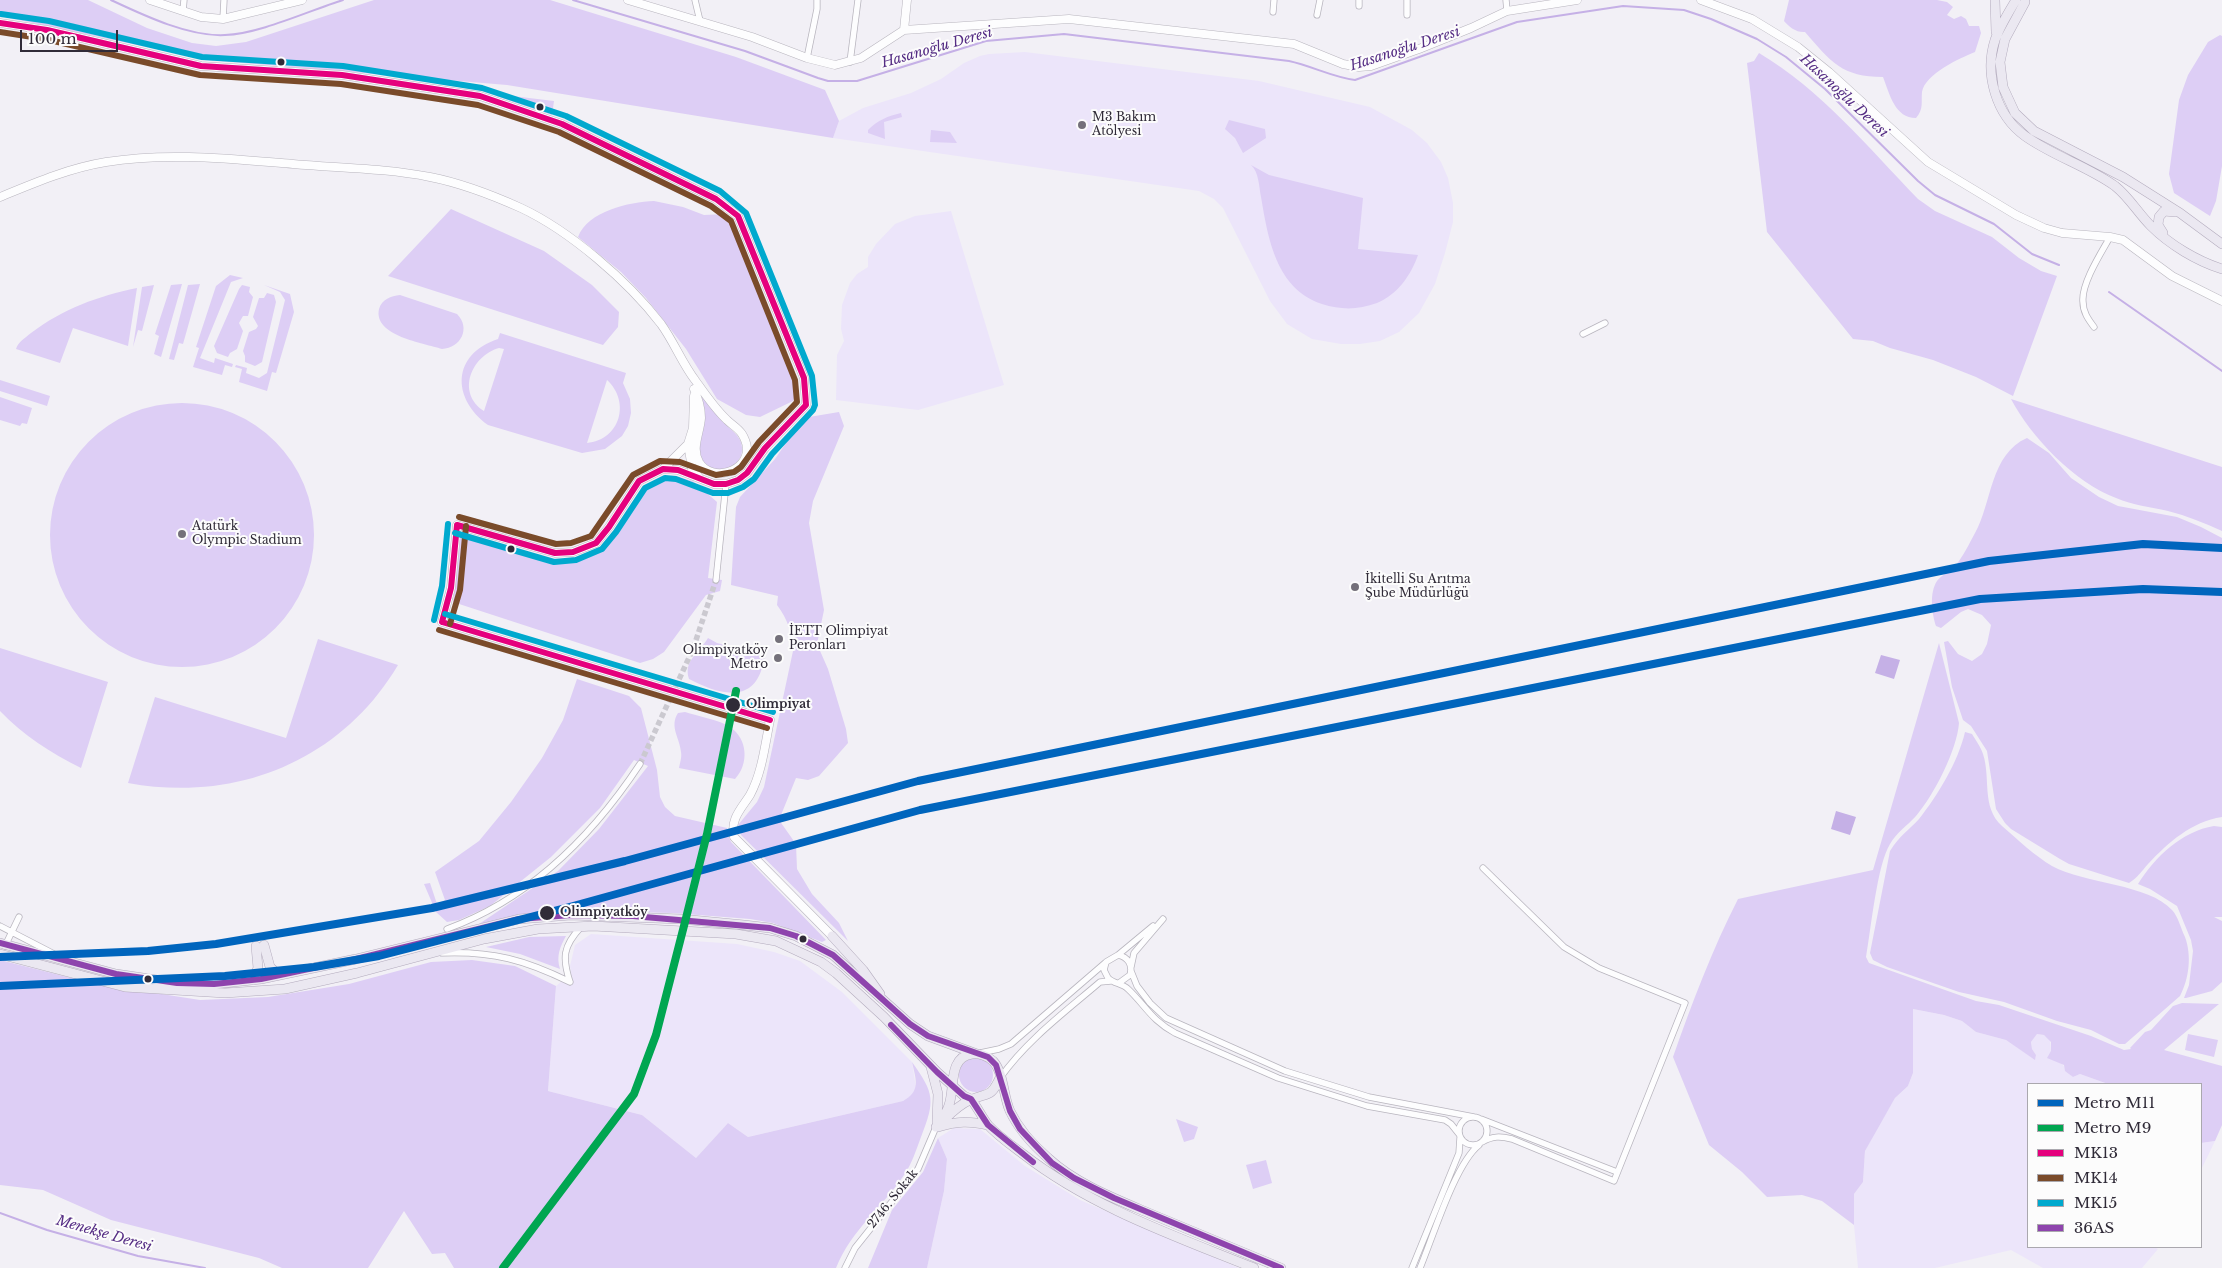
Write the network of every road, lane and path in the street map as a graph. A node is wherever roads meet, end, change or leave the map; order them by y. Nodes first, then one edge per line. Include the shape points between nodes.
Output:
1 (150, 0) edge
2 (184, 0) edge
3 (224, 0) edge
4 (302, 0) edge
5 (628, 0) edge
6 (695, 0) edge
7 (817, 0) edge
8 (858, 0) edge
9 (908, 0) edge
10 (1274, 0) edge
11 (1320, 0) edge
12 (1407, 0) edge
13 (1506, 0) edge
14 (1577, 0) edge
15 (1701, 0) edge
16 (1995, 0) edge
17 (2020, 1) edge
18 (287, 2) edge
19 (183, 11) junction
20 (1507, 11) junction
21 (1274, 12) dead end
22 (1317, 15) dead end
23 (1407, 15) dead end
24 (223, 19) junction
25 (700, 21) junction
26 (0, 23) edge
27 (904, 30) junction
28 (1995, 40) junction
29 (807, 58) junction
30 (850, 62) junction
31 (0, 197) edge
32 (2180, 213) junction
33 (2110, 237) junction
34 (2222, 244) edge
35 (2180, 248) junction
36 (2222, 269) edge
37 (2222, 301) edge
38 (1605, 323) dead end
39 (2094, 327) dead end
40 (1583, 334) dead end
41 (692, 376) junction
42 (694, 389) junction
43 (688, 444) junction
44 (748, 447) junction
45 (761, 454) junction
46 (663, 468) junction
47 (698, 476) junction
48 (726, 484) junction
49 (716, 580) tunnel mouth
50 (640, 764) tunnel mouth
51 (1483, 868) dead end
52 (19, 917) dead end
53 (0, 926) edge
54 (582, 926) junction
55 (447, 929) dead end
56 (12, 932) junction
57 (832, 936) junction
58 (3, 943) edge
59 (824, 950) junction
60 (1, 954) edge
61 (425, 954) junction
62 (1118, 956) junction
63 (64, 959) junction
64 (1106, 962) junction
65 (1131, 969) junction
66 (847, 970) junction
67 (279, 976) junction
68 (253, 980) junction
69 (1111, 981) junction
70 (1119, 983) junction
71 (853, 988) junction
72 (887, 1005) junction
73 (977, 1054) junction
74 (930, 1065) junction
75 (1000, 1078) junction
76 (953, 1085) junction
77 (971, 1099) junction
78 (1478, 1118) junction
79 (988, 1125) junction
80 (936, 1128) junction
81 (1459, 1136) junction
82 (1481, 1143) junction
83 (1617, 1172) junction
84 (845, 1268) edge
85 (1254, 1268) edge
86 (1281, 1268) edge
87 (1412, 1268) edge
88 (1420, 1268) edge

1 - 19 street
2 - 19 street
3 - 24 street
4 - 18 street
5 - 25 street
6 - 25 street
7 - 29 street
8 - 30 street
9 - 27 street
10 - 21 street
11 - 22 street
12 - 23 street
13 - 20 street
14 - 20 street
15 - 33 street via 1752,19 1798,47 1928,162 2016,215 2062,234
16 - 28 main road
17 - 28 main road
17 - 32 main road via 2004,39 2000,62 2003,87 2015,113 2034,131 2123,177
18 - 24 street
19 - 24 street
20 - 27 street via 1420,49 1359,67 1343,64 1294,44 1068,19
25 - 29 street
26 - 45 street via 47,30 201,66 333,74 480,96 562,124 716,199 738,216 804,378 806,405
27 - 30 street
28 - 35 main road via 1991,65 1993,85 1998,101 2012,124 2026,137 2115,186 2150,225
29 - 30 street via 835,65
31 - 41 street via 39,180 94,164 163,155 393,172 440,180 489,194 522,208 586,251 616,275 662,324
32 - 34 main road
32 - 35 main road via 2164,211 2158,221 2162,232
33 - 37 street via 2123,240 2172,276
33 - 39 street via 2082,301
35 - 36 main road
38 - 40 street
41 - 42 street
41 - 44 street via 726,420 740,431
42 - 43 street via 693,428
42 - 44 street via 701,421 695,451 703,468 713,473 732,471 744,458
43 - 46 street
43 - 47 street via 692,468
44 - 45 street
45 - 48 street via 747,473
46 - 47 street
46 - 57 street via 639,481 596,543 573,552 555,553 457,525 455,565 442,622 770,720 758,778 737,812 733,822 734,836
47 - 48 street via 714,484
48 - 49 street
50 - 55 street via 618,798 563,858 497,906
51 - 83 street via 1564,947 1599,968 1685,1003
52 - 56 street
53 - 56 street
54 - 61 main road via 538,929
54 - 61 street via 571,938 564,959 570,982 529,962 500,956 469,952
54 - 71 main road via 736,934 776,941 821,962
56 - 58 street
56 - 63 street
57 - 59 main road via 832,943
57 - 66 main road
57 - 72 main road via 863,970
58 - 60 street
58 - 63 main road
59 - 66 main road
59 - 67 main road via 796,936 761,927 681,919 571,914 519,919
60 - 61 main road via 125,987 224,993 285,989
62 - 64 street
62 - 65 street via 1126,959
62 - 65 street via 1163,918 1134,953
63 - 68 main road via 116,974 177,983
64 - 69 street via 1104,970
64 - 73 street via 1011,1044
65 - 70 street via 1127,979
65 - 78 street via 1137,986 1166,1018 1285,1072 1369,1097
66 - 71 main road
66 - 72 main road
67 - 68 main road
67 - 68 main road via 270,967 260,946
69 - 70 street
69 - 75 street via 1100,982 1040,1034
70 - 81 street via 1161,1025 1179,1035 1278,1078 1367,1106 1445,1120
71 - 74 main road
72 - 73 main road via 928,1036
73 - 75 main road via 993,1061
73 - 76 main road via 964,1056 959,1061 952,1076
74 - 76 main road
74 - 80 main road via 939,1104
75 - 77 main road via 992,1092
75 - 86 main road via 1020,1129 1060,1168 1114,1198
76 - 77 main road
76 - 80 main road via 948,1110
77 - 79 main road
77 - 80 main road
78 - 81 street via 1462,1121
78 - 82 street via 1487,1130
78 - 83 street
79 - 80 main road via 969,1121
79 - 85 main road via 1033,1162 1078,1191 1153,1227
80 - 84 street, 2746. Sokak via 918,1169 860,1241
81 - 82 street via 1470,1146
81 - 87 street via 1459,1153
82 - 83 street via 1491,1137 1506,1138 1614,1181
82 - 88 street via 1468,1156 1458,1175

